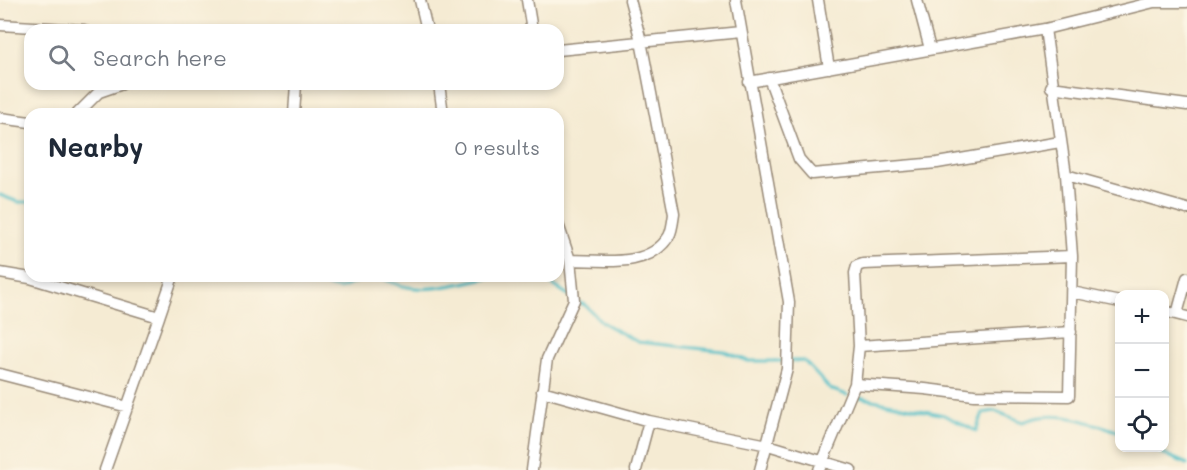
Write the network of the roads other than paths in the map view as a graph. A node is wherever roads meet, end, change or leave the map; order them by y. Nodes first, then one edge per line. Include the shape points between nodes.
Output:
1 (420, 0) edge
2 (527, 0) edge
3 (630, 0) edge
4 (736, 0) edge
5 (818, 0) edge
6 (917, 0) edge
7 (1154, 1) edge
8 (1187, 2) edge
9 (426, 24) edge
10 (531, 24) edge
11 (0, 25) edge
12 (24, 26) edge
13 (1045, 28) junction
14 (741, 32) junction
15 (641, 41) junction
16 (564, 49) edge
17 (930, 49) junction
18 (829, 68) junction
19 (769, 78) junction
20 (749, 82) junction
21 (1052, 87) junction
22 (105, 90) edge
23 (296, 90) edge
24 (440, 90) edge
25 (1187, 105) edge
26 (82, 108) edge
27 (294, 108) edge
28 (442, 108) edge
29 (0, 118) edge
30 (24, 121) edge
31 (1060, 142) junction
32 (1066, 176) junction
33 (1187, 209) edge
34 (564, 242) edge
35 (1072, 256) junction
36 (570, 260) junction
37 (0, 273) edge
38 (24, 277) edge
39 (1187, 278) edge
40 (43, 282) edge
41 (170, 282) edge
42 (1072, 292) junction
43 (1115, 301) edge
44 (1182, 315) edge
45 (159, 317) junction
46 (1071, 332) junction
47 (858, 346) junction
48 (0, 374) edge
49 (855, 384) junction
50 (542, 392) junction
51 (128, 406) junction
52 (649, 421) junction
53 (768, 445) junction
54 (821, 466) edge
55 (105, 470) edge
56 (532, 470) edge
57 (636, 470) edge
58 (759, 470) edge
59 (851, 470) edge

1 - 9 street
2 - 10 street
3 - 15 street
4 - 14 street
5 - 18 street
6 - 17 street
7 - 8 street
7 - 13 street
11 - 12 street
13 - 17 street
13 - 21 street
14 - 15 street
14 - 20 street
15 - 16 street
15 - 36 street via 674,214 669,236 639,260
17 - 18 street
18 - 19 street
19 - 20 street
19 - 31 street via 799,159 812,174 937,164
20 - 53 street via 789,302 787,369
21 - 25 street
21 - 31 street
22 - 26 street
23 - 27 street
24 - 28 street
29 - 30 street
31 - 32 street
32 - 33 street
32 - 35 street
34 - 36 street
35 - 42 street
35 - 47 street via 857,266
36 - 50 street via 574,300 547,359
37 - 38 street
39 - 44 street
40 - 45 street
41 - 45 street
42 - 43 street
42 - 46 street
45 - 51 street
46 - 47 street
46 - 49 street via 1067,397 974,395
47 - 49 street
48 - 51 street
49 - 54 street
50 - 52 street
50 - 56 street
51 - 55 street
52 - 53 street
52 - 57 street
53 - 54 street
53 - 58 street
54 - 59 street

